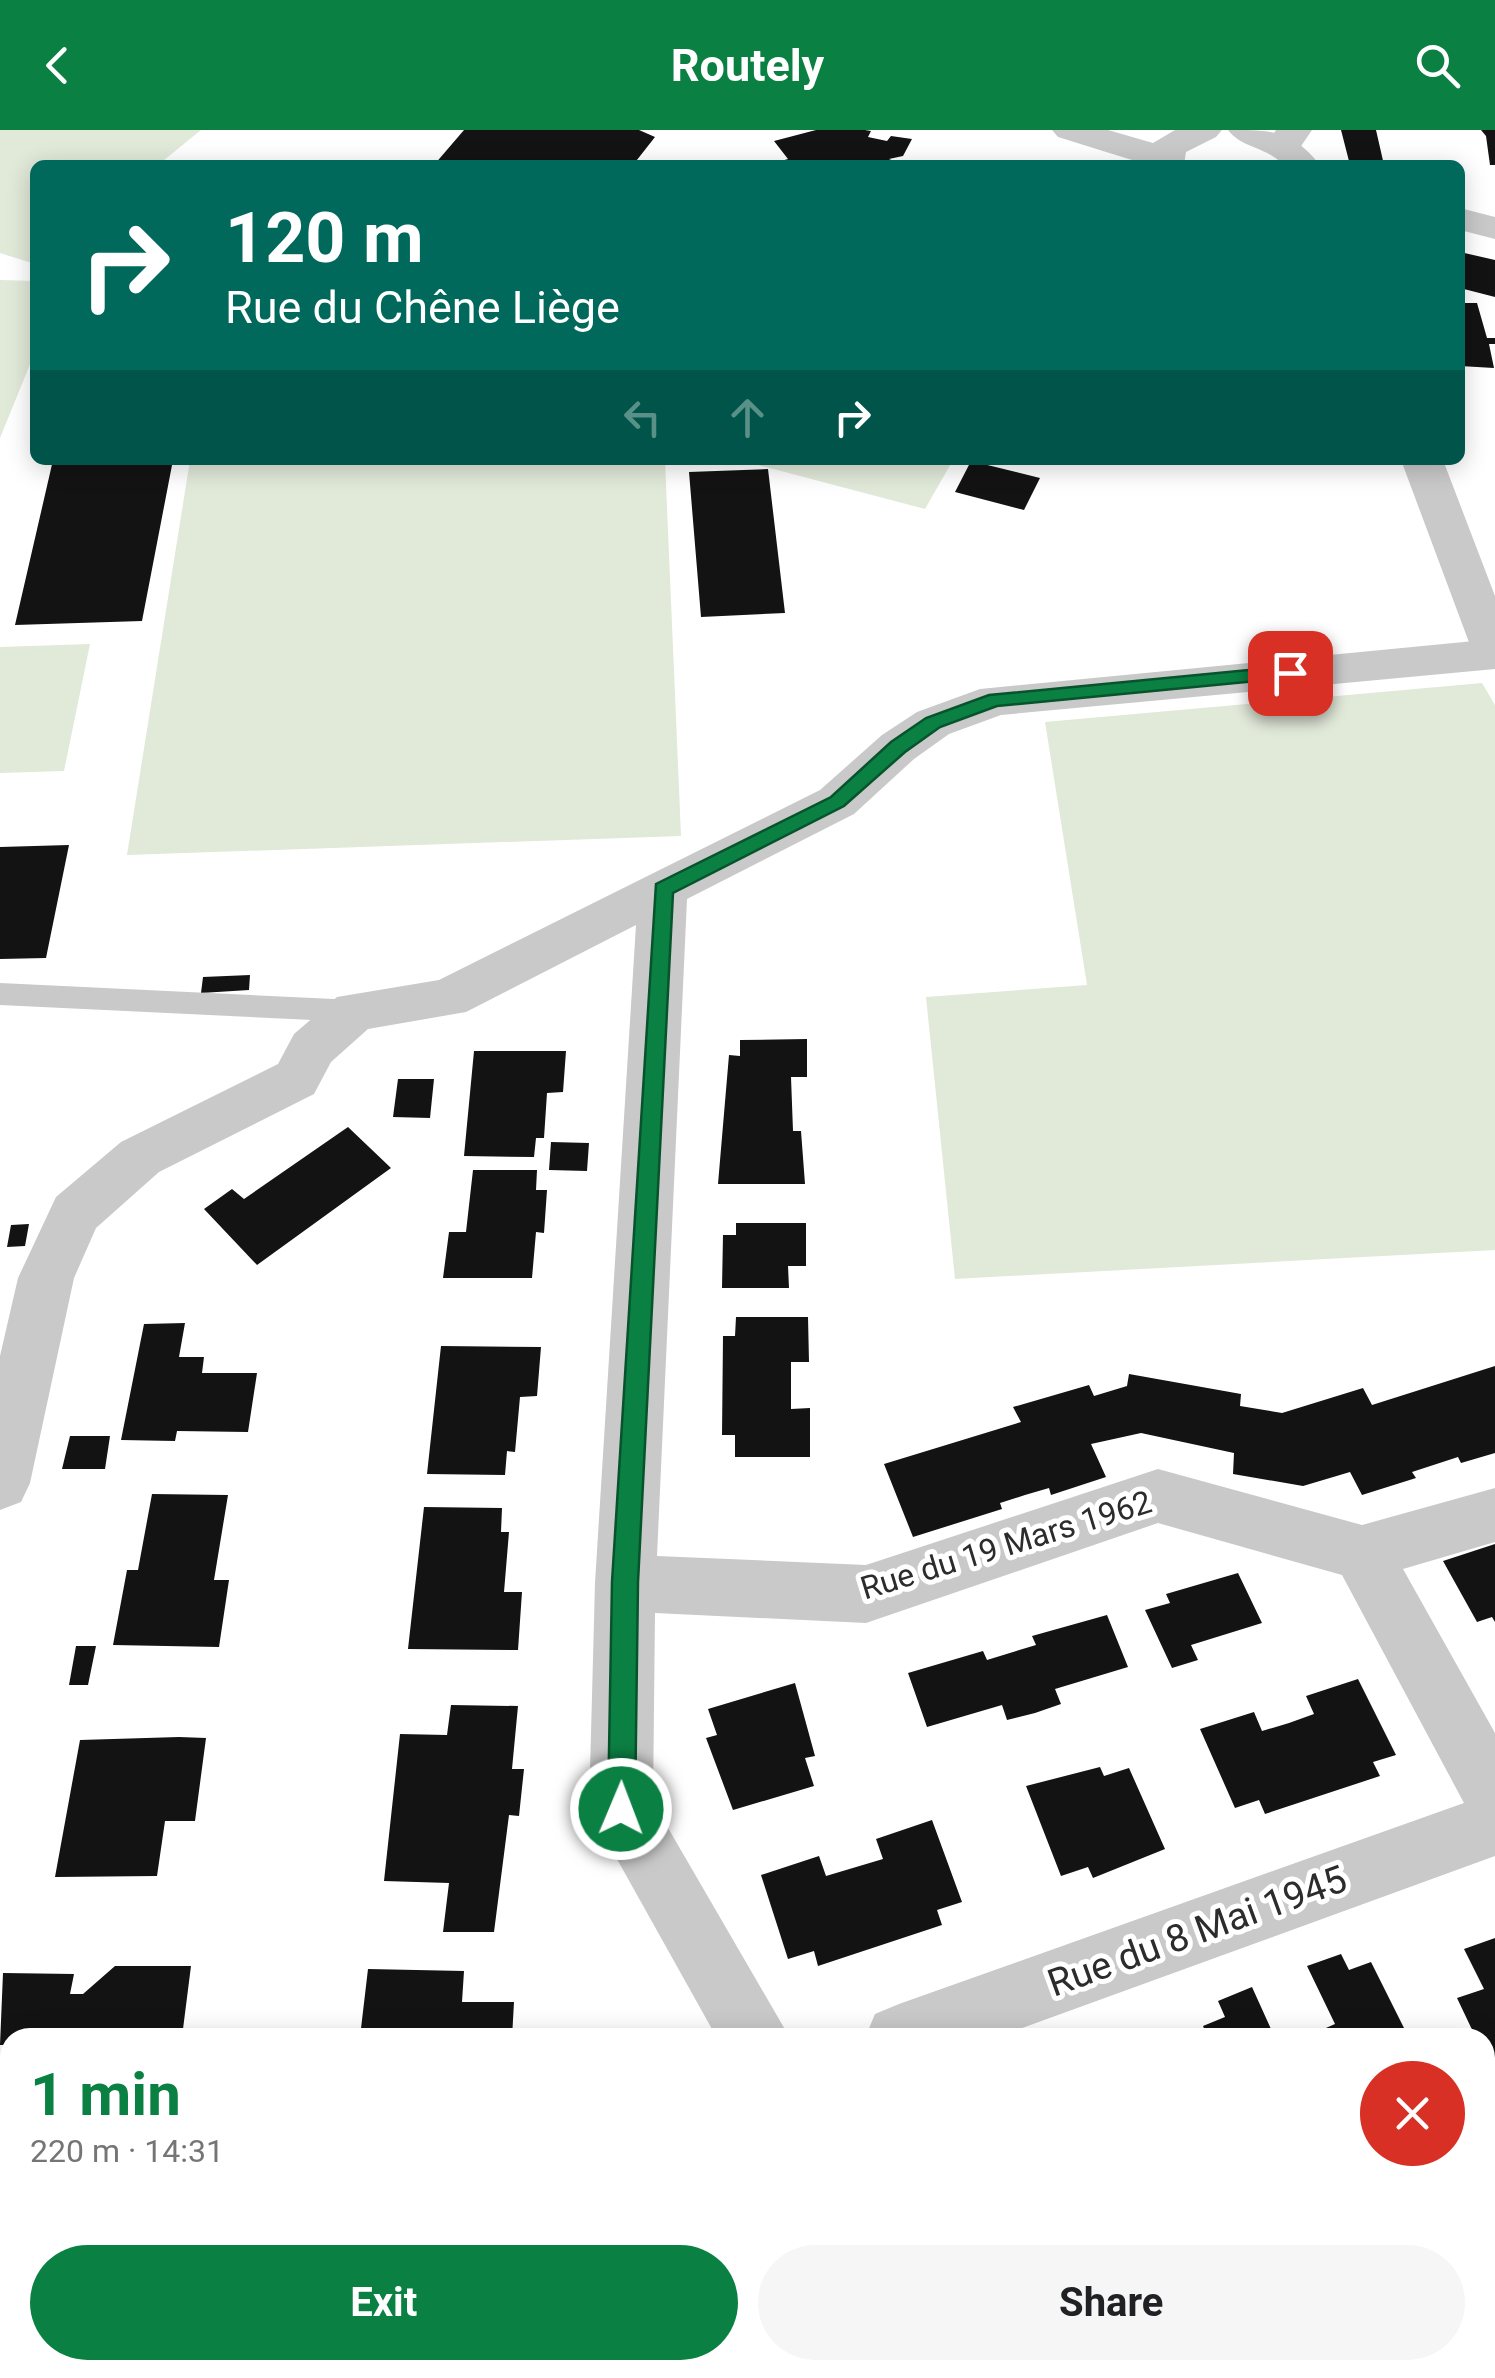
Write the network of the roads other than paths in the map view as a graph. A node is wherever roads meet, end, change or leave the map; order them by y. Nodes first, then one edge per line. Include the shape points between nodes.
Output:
1 (1070, 130) edge
2 (1246, 130) edge
3 (1195, 131) edge
4 (1293, 146) edge
5 (1162, 160) edge
6 (1165, 160) edge
7 (1465, 220) edge
8 (1495, 228) edge
9 (1424, 465) edge
10 (1495, 654) edge
11 (663, 889) junction
12 (0, 994) edge
13 (354, 1011) junction
14 (0, 1483) edge
15 (1495, 1516) edge
16 (1362, 1552) junction
17 (625, 1582) junction
18 (1495, 1796) edge
19 (1495, 1824) edge
20 (750, 2028) edge
21 (927, 2028) edge

1 - 5 street
2 - 4 street
3 - 6 street via 1168,146
7 - 8 street
9 - 10 street
10 - 11 street via 996,700 933,723 838,802
11 - 13 street via 448,998
11 - 17 street
12 - 13 lane
13 - 14 street via 312,1048 296,1079 140,1157 75,1213 46,1278
15 - 16 street
16 - 17 street, Rue du 19 Mars 1962 via 1158,1496 866,1594
16 - 18 street
17 - 20 street via 621,1809
19 - 21 street, Rue du 8 Mai 1945

